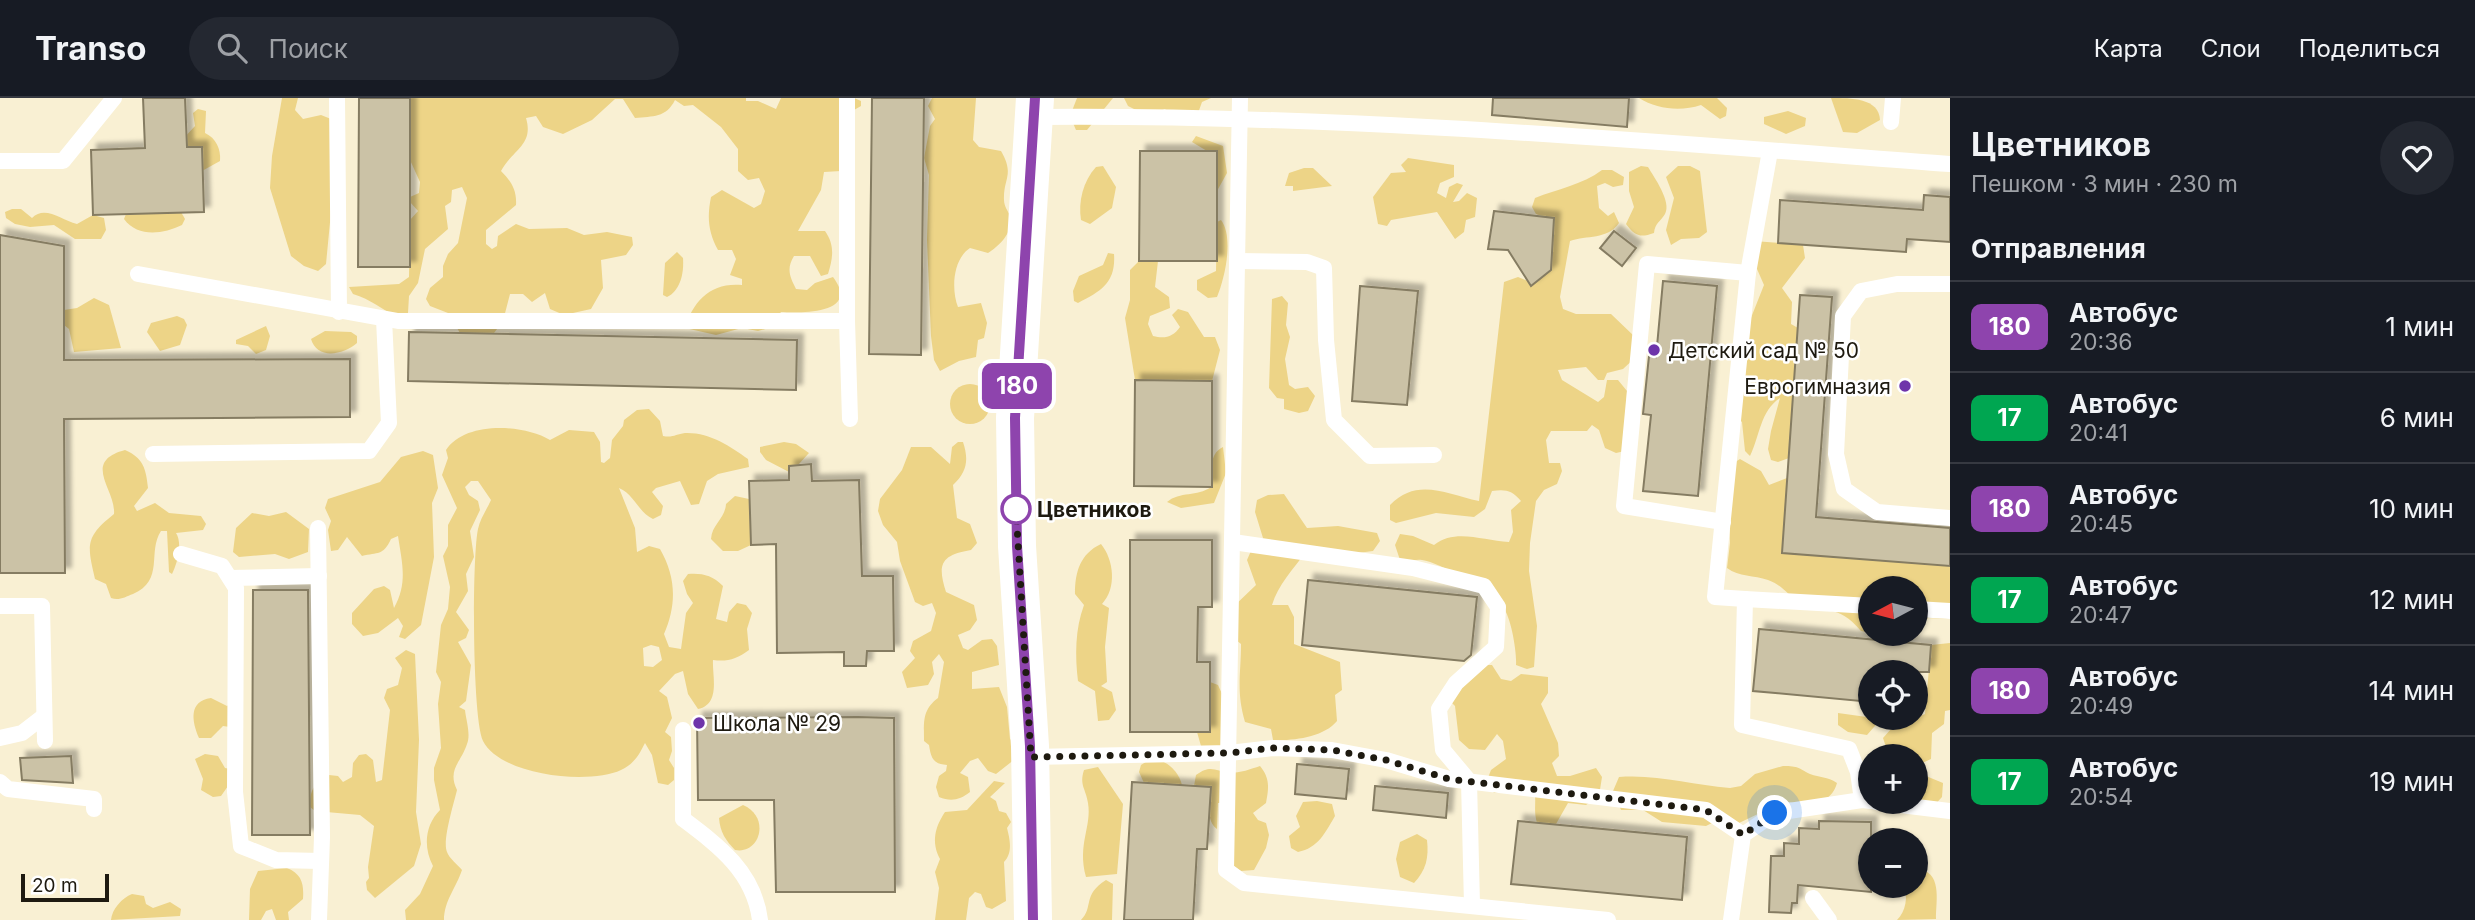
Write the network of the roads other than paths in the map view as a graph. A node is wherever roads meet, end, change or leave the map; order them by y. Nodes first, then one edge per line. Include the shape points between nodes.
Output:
1 (114, 98) edge
2 (337, 98) edge
3 (847, 98) edge
4 (1240, 98) edge
5 (1893, 98) edge
6 (1034, 107) edge
7 (1241, 118) junction
8 (1891, 122) dead end
9 (1770, 151) junction
10 (0, 161) edge
11 (1950, 164) edge
12 (1238, 261) junction
13 (1748, 273) junction
14 (138, 274) dead end
15 (1950, 284) edge
16 (339, 312) junction
17 (384, 319) junction
18 (847, 321) junction
19 (850, 419) dead end
20 (153, 454) dead end
21 (1434, 455) dead end
22 (1950, 518) edge
23 (1723, 522) junction
24 (318, 528) dead end
25 (1233, 542) junction
26 (181, 554) dead end
27 (319, 576) junction
28 (230, 578) junction
29 (1745, 598) junction
30 (1858, 605) edge
31 (0, 606) edge
32 (1928, 610) edge
33 (1950, 611) edge
34 (44, 716) junction
35 (683, 730) dead end
36 (0, 737) edge
37 (45, 741) dead end
38 (1229, 753) junction
39 (1031, 757) junction
40 (1858, 772) edge
41 (1469, 781) junction
42 (0, 782) edge
43 (1858, 802) edge
44 (1928, 808) edge
45 (94, 809) dead end
46 (1950, 811) edge
47 (1743, 835) junction
48 (321, 861) junction
49 (1813, 898) dead end
50 (1472, 905) junction
51 (1589, 919) edge
52 (319, 920) edge
53 (760, 920) edge
54 (1033, 920) edge
55 (1608, 920) edge
56 (1731, 920) edge
57 (1829, 920) edge

1 - 10 lane via 63,161
2 - 16 lane
3 - 18 lane
4 - 7 lane
5 - 8 lane
6 - 7 lane
6 - 39 main road via 1015,418 1017,546
7 - 9 lane
7 - 12 lane
9 - 11 lane
9 - 13 lane
12 - 21 lane via 1307,262 1324,268 1334,420 1370,456
12 - 25 lane
13 - 23 lane
13 - 23 lane via 1647,264 1624,506
14 - 16 lane
15 - 22 lane via 1897,284 1861,291 1843,316 1836,454 1844,489 1877,512
16 - 17 lane
17 - 18 lane
17 - 20 lane via 389,423 369,451
18 - 19 lane
23 - 29 lane via 1716,597
24 - 27 lane
25 - 38 lane
25 - 41 lane via 1413,568 1484,586 1498,607 1496,646 1457,683 1439,709 1443,750
26 - 28 lane via 222,566
27 - 28 lane
27 - 48 lane
28 - 48 lane via 236,588 235,784 241,846 276,860
29 - 30 lane
29 - 40 lane via 1742,725 1849,749
31 - 34 lane via 42,606
32 - 33 lane
34 - 36 lane via 22,733
34 - 37 lane
35 - 53 lane via 684,819 728,853 753,894
38 - 39 lane
38 - 41 lane via 1273,748 1332,750
38 - 50 lane via 1226,870 1244,883
39 - 54 main road
41 - 47 lane via 1706,810
41 - 50 lane
42 - 45 lane via 8,789 94,799
43 - 47 lane via 1775,813
44 - 46 lane
47 - 56 lane
48 - 52 lane
49 - 57 lane
50 - 51 lane
51 - 55 lane

